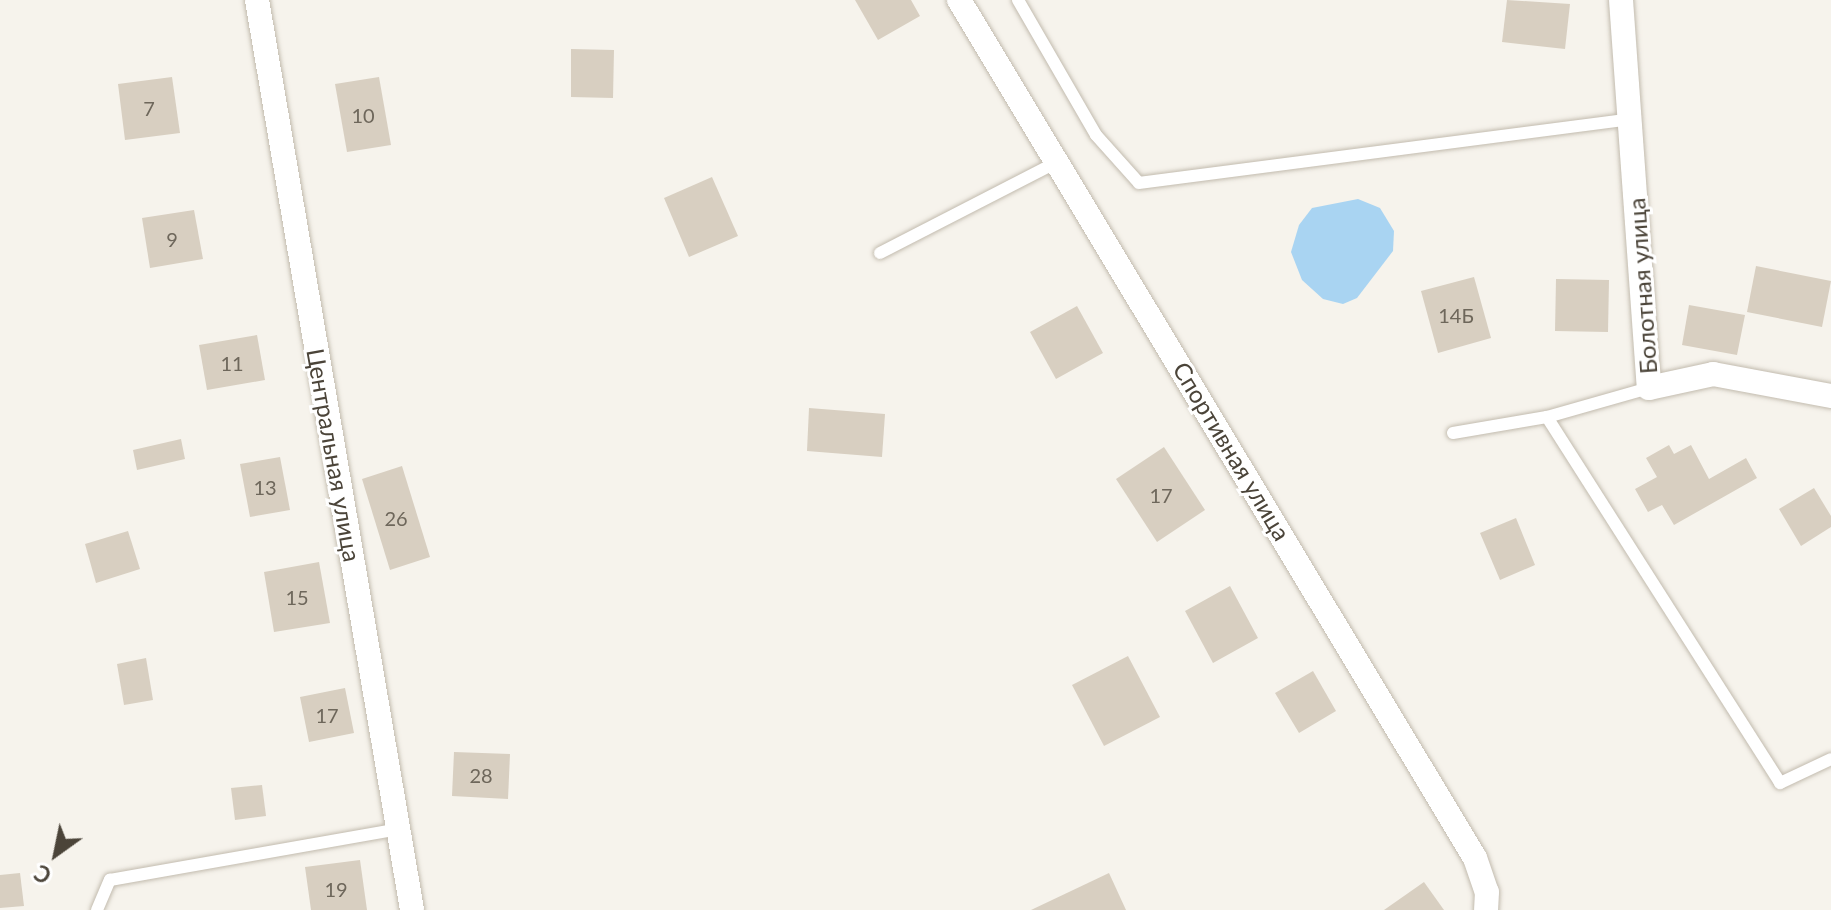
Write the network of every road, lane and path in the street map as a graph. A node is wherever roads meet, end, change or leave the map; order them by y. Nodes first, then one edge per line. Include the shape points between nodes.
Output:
1 (257, 0) edge
2 (959, 0) edge
3 (1018, 0) edge
4 (1621, 0) edge
5 (1629, 119) junction
6 (1059, 161) junction
7 (880, 253) dead end
8 (1649, 388) junction
9 (1831, 396) edge
10 (1547, 417) junction
11 (1453, 433) dead end
12 (1831, 759) edge
13 (399, 829) junction
14 (97, 910) edge
15 (412, 910) edge
16 (1486, 910) edge

1 - 13 street, Центральная улица
2 - 6 street, Спортивная улица
3 - 5 lane via 1096,135 1139,183
4 - 5 street, Болотная улица
5 - 8 street, Болотная улица
6 - 7 lane
6 - 16 street, Спортивная улица via 1475,858 1487,892
8 - 9 street, Болотная улица via 1713,374
8 - 10 lane
10 - 11 lane
10 - 12 lane via 1780,783
13 - 14 lane via 110,880
13 - 15 street, Центральная улица

